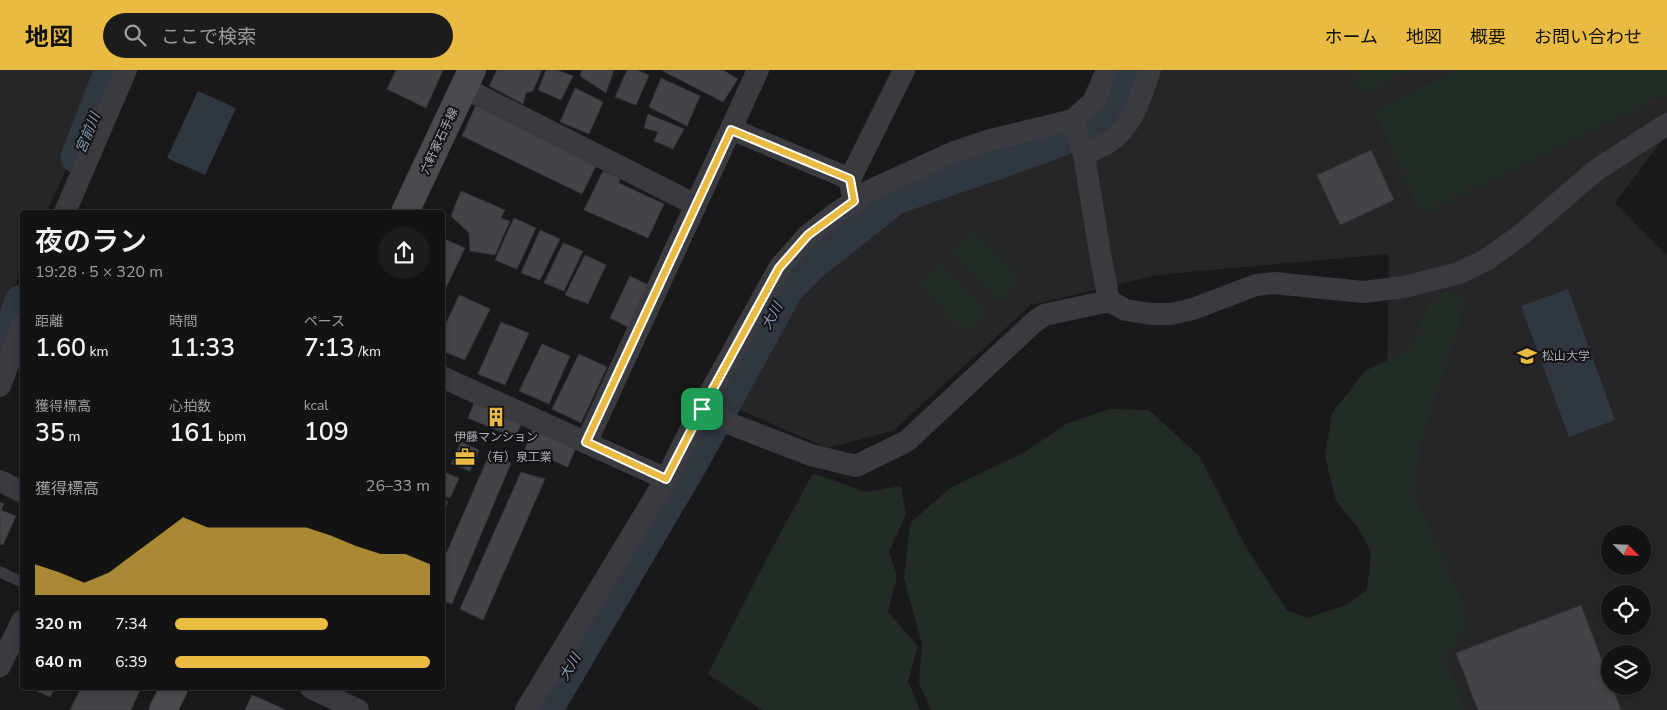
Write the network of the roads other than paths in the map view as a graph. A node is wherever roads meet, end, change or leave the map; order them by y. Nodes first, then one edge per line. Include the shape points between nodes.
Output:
1 (126, 70) edge
2 (758, 70) edge
3 (904, 70) edge
4 (1107, 70) edge
5 (1150, 70) edge
6 (468, 79) edge
7 (1074, 123) junction
8 (1667, 124) edge
9 (731, 130) junction
10 (1083, 151) junction
11 (852, 190) junction
12 (696, 205) junction
13 (68, 210) edge
14 (406, 210) edge
15 (1109, 301) junction
16 (20, 331) edge
17 (445, 378) edge
18 (0, 386) edge
19 (704, 410) junction
20 (586, 442) junction
21 (666, 479) junction
22 (0, 481) edge
23 (20, 491) edge
24 (0, 572) edge
25 (20, 581) edge
26 (20, 625) edge
27 (0, 666) edge
28 (173, 690) edge
29 (314, 690) edge
30 (163, 710) edge
31 (358, 710) edge
32 (526, 710) edge

1 - 13 street
2 - 9 street
3 - 11 street
4 - 7 street via 1093,102
5 - 10 street via 1130,120 1110,142
6 - 12 street
6 - 14 main road, 六軒家石手線
7 - 10 street
7 - 11 street via 987,141 952,153 871,190
8 - 15 street via 1595,171 1486,260 1458,273 1404,287 1363,292 1274,283 1256,285 1171,314 1126,310
9 - 11 street
9 - 12 street
10 - 15 street
11 - 19 street via 779,268
12 - 20 street
15 - 19 street via 1044,315 908,441 856,466 811,455 728,423
16 - 18 street
17 - 20 street
19 - 21 street
20 - 21 street
21 - 32 street
22 - 23 street
24 - 25 lane
26 - 27 street
28 - 30 main road
29 - 31 street

